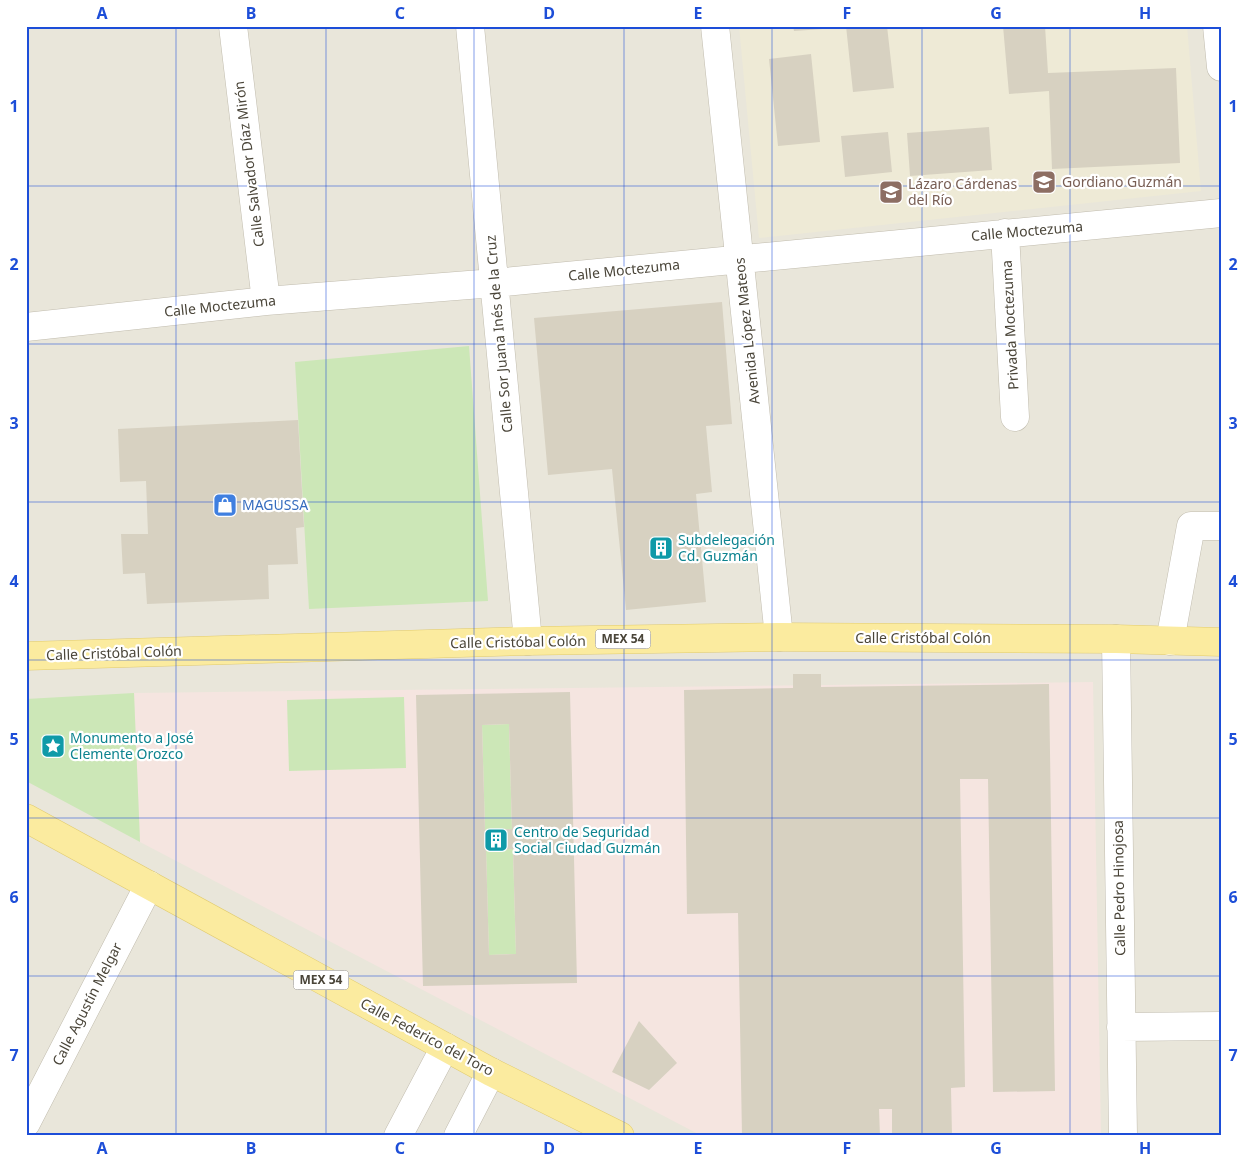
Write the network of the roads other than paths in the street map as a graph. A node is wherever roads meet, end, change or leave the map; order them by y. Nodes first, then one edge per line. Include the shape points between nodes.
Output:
1 (232, 26) edge
2 (470, 26) edge
3 (714, 26) edge
4 (1219, 32) edge
5 (1221, 67) edge
6 (1221, 213) edge
7 (1005, 233) junction
8 (739, 259) junction
9 (494, 283) junction
10 (266, 301) junction
11 (26, 327) edge
12 (1016, 417) dead end
13 (1221, 526) edge
14 (779, 637) junction
15 (1116, 640) junction
16 (528, 641) junction
17 (1170, 641) junction
18 (1221, 642) edge
19 (26, 656) edge
20 (26, 818) edge
21 (149, 885) junction
22 (1221, 1026) edge
23 (1121, 1027) junction
24 (445, 1047) junction
25 (491, 1072) junction
26 (26, 1123) edge
27 (398, 1136) edge
28 (458, 1136) edge
29 (620, 1136) edge
30 (1122, 1136) edge

1 - 10 street, Calle Salvador Díaz Mirón
2 - 9 street, Calle Sor Juana Inés de la Cruz
3 - 8 street, Avenida López Mateos
4 - 5 street
6 - 7 street, Calle Moctezuma
7 - 8 street, Calle Moctezuma
7 - 12 street, Privada Moctezuma
8 - 9 street, Calle Moctezuma
8 - 14 street, Avenida López Mateos
9 - 10 street, Calle Moctezuma
9 - 16 street, Calle Sor Juana Inés de la Cruz
10 - 11 street, Calle Moctezuma
13 - 17 street via 1191,526
14 - 15 main road, Calle Cristóbal Colón / MEX 54
14 - 16 main road, Calle Cristóbal Colón / MEX 54
15 - 17 main road, Calle Cristóbal Colón / MEX 54
15 - 23 street, Calle Pedro Hinojosa
16 - 19 main road, Calle Cristóbal Colón / MEX 54
17 - 18 main road, Calle Cristóbal Colón / MEX 54
20 - 21 main road, Calle Federico del Toro / MEX 54
21 - 24 main road, Calle Federico del Toro / MEX 54
21 - 26 street, Calle Agustín Melgar
22 - 23 street
23 - 30 street, Calle Pedro Hinojosa
24 - 25 main road, Calle Federico del Toro / MEX 54
24 - 27 street
25 - 28 street
25 - 29 main road, Calle Federico del Toro / MEX 54

